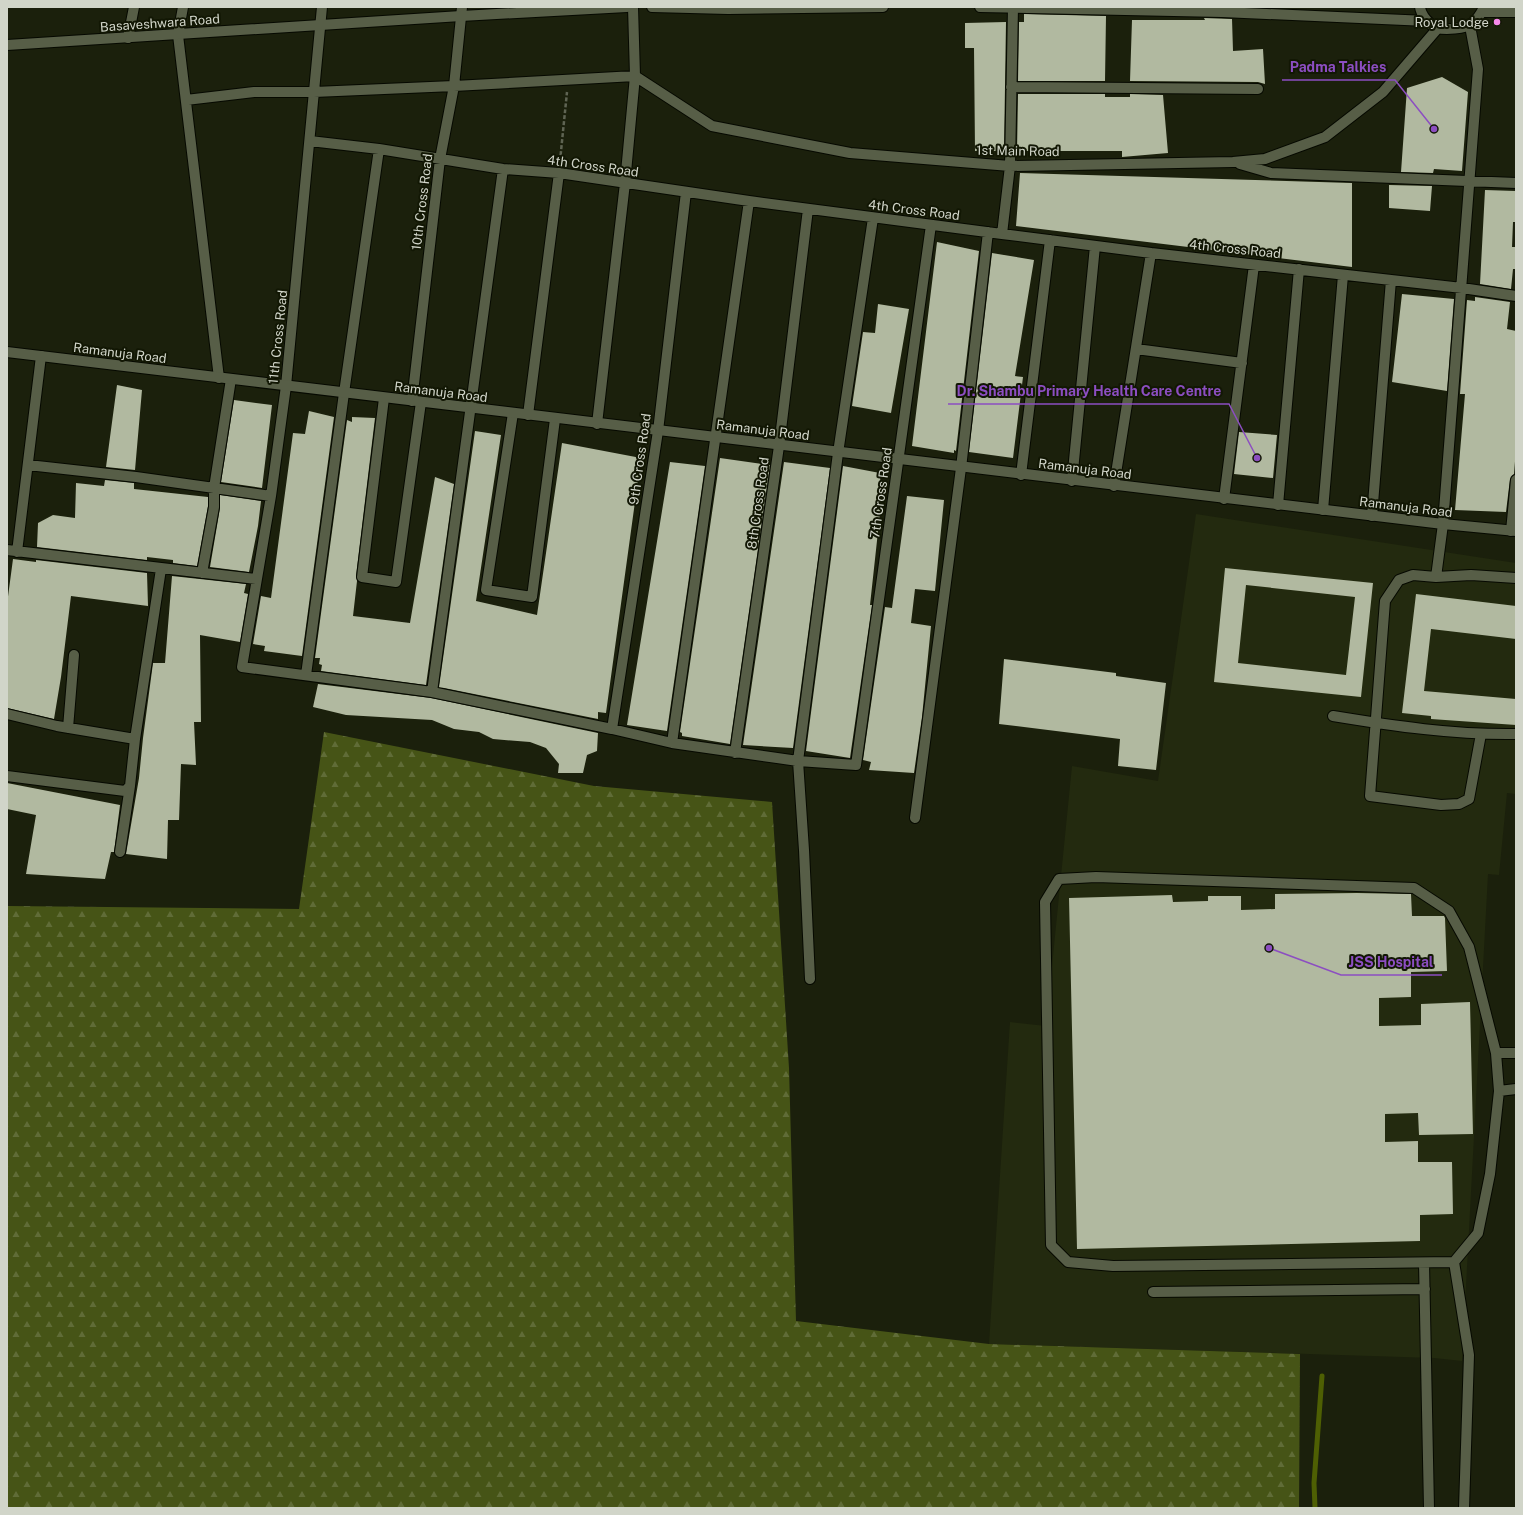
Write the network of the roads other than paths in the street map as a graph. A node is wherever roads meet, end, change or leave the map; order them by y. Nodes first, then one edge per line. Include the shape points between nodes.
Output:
1 (134, 7) edge
2 (183, 7) edge
3 (322, 7) edge
4 (626, 7) edge
5 (633, 7) edge
6 (652, 7) edge
7 (669, 7) edge
8 (868, 7) edge
9 (883, 7) edge
10 (980, 7) edge
11 (1013, 7) edge
12 (1420, 7) edge
13 (581, 8) edge
14 (728, 8) edge
15 (776, 8) edge
16 (820, 8) edge
17 (1065, 8) edge
18 (1115, 8) edge
19 (1222, 9) edge
20 (1483, 9) edge
21 (462, 11) edge
22 (1291, 11) edge
23 (1516, 12) edge
24 (1427, 21) junction
25 (319, 26) junction
26 (1470, 26) junction
27 (1438, 28) junction
28 (178, 35) junction
29 (128, 38) junction
30 (7, 45) edge
31 (635, 76) junction
32 (454, 86) junction
33 (1011, 87) junction
34 (1258, 89) dead end
35 (314, 92) junction
36 (186, 100) junction
37 (310, 142) junction
38 (379, 149) junction
39 (440, 159) junction
40 (1233, 162) junction
41 (1010, 166) junction
42 (503, 169) junction
43 (559, 173) junction
44 (1469, 181) junction
45 (625, 183) junction
46 (1516, 184) edge
47 (686, 192) junction
48 (749, 201) junction
49 (808, 209) junction
50 (873, 218) junction
51 (932, 225) junction
52 (988, 232) junction
53 (1002, 234) junction
54 (1050, 240) junction
55 (1095, 246) junction
56 (1151, 253) junction
57 (1254, 265) junction
58 (1299, 270) junction
59 (1343, 274) junction
60 (1391, 280) junction
61 (1462, 288) junction
62 (1516, 296) edge
63 (1136, 349) junction
64 (7, 352) edge
65 (41, 356) junction
66 (1242, 362) junction
67 (219, 378) junction
68 (231, 379) junction
69 (286, 386) junction
70 (344, 393) junction
71 (384, 398) junction
72 (416, 402) junction
73 (471, 408) junction
74 (513, 413) junction
75 (528, 415) junction
76 (555, 418) junction
77 (597, 424) junction
78 (658, 431) junction
79 (716, 438) junction
80 (779, 446) junction
81 (838, 453) junction
82 (899, 460) junction
83 (28, 465) junction
84 (961, 468) junction
85 (1021, 475) junction
86 (1516, 480) edge
87 (1072, 481) junction
88 (1114, 486) junction
89 (214, 488) junction
90 (271, 496) junction
91 (1224, 499) junction
92 (1278, 505) junction
93 (1323, 510) junction
94 (1372, 516) junction
95 (1443, 524) junction
96 (1514, 531) edge
97 (12, 551) edge
98 (161, 569) junction
99 (202, 573) junction
100 (1436, 577) junction
101 (1516, 578) edge
102 (256, 579) junction
103 (74, 655) dead end
104 (306, 675) junction
105 (432, 692) junction
106 (7, 714) edge
107 (1333, 716) dead end
108 (1376, 723) junction
109 (68, 728) junction
110 (612, 729) junction
111 (1481, 734) junction
112 (1516, 734) edge
113 (135, 739) junction
114 (672, 744) junction
115 (735, 753) junction
116 (798, 761) junction
117 (7, 776) edge
118 (130, 786) junction
119 (915, 818) dead end
120 (120, 852) dead end
121 (810, 979) dead end
122 (1496, 1053) junction
123 (1516, 1053) edge
124 (1516, 1089) edge
125 (1499, 1091) junction
126 (1454, 1262) junction
127 (1424, 1263) junction
128 (1425, 1289) junction
129 (1153, 1292) dead end
130 (1429, 1508) edge
131 (1464, 1508) edge

1 - 29 street
2 - 28 street
3 - 25 street, 11th Cross Road
4 - 13 street, Basaveshwara Road
5 - 31 street
6 - 7 street
7 - 14 street
8 - 9 street
8 - 16 street
10 - 11 street
11 - 17 street
11 - 33 street
12 - 24 street
13 - 21 street, Basaveshwara Road
14 - 15 street
15 - 16 street
17 - 18 street
18 - 19 street
19 - 22 street
20 - 23 street
20 - 26 street
21 - 25 street, Basaveshwara Road
21 - 32 street, 10th Cross Road
22 - 24 street
24 - 27 street
25 - 28 street, Basaveshwara Road
25 - 35 street, 11th Cross Road
26 - 27 street via 1458,29
26 - 44 street via 1478,69
27 - 40 street, 1st Main Road via 1383,92 1325,137 1265,160
28 - 29 street, Basaveshwara Road
28 - 36 street
29 - 30 street, Basaveshwara Road
31 - 32 street
31 - 41 street, 1st Main Road via 712,126 850,153
31 - 45 street
32 - 35 street
32 - 39 street, 10th Cross Road
33 - 34 street
33 - 41 street
35 - 36 street via 254,92
35 - 37 street, 11th Cross Road
36 - 67 street
37 - 38 street, 4th Cross Road
37 - 69 street, 11th Cross Road
38 - 39 street, 4th Cross Road
38 - 70 street
39 - 42 street, 4th Cross Road
39 - 72 street, 10th Cross Road
40 - 41 street, 1st Main Road
40 - 44 street via 1271,172
41 - 53 street
42 - 43 street, 4th Cross Road
42 - 73 street
43 - 45 street, 4th Cross Road
43 - 75 street
44 - 46 street
44 - 61 street
45 - 47 street, 4th Cross Road
45 - 77 street
47 - 48 street, 4th Cross Road
47 - 78 street, 9th Cross Road
48 - 49 street, 4th Cross Road
48 - 79 street
49 - 50 street, 4th Cross Road
49 - 80 street, 8th Cross Road
50 - 51 street, 4th Cross Road
50 - 81 street
51 - 52 street, 4th Cross Road
51 - 82 street, 7th Cross Road
52 - 53 street, 4th Cross Road
52 - 84 street
53 - 54 street, 4th Cross Road
54 - 55 street, 4th Cross Road
54 - 85 street
55 - 56 street, 4th Cross Road
55 - 87 street
56 - 57 street, 4th Cross Road
56 - 63 street
57 - 58 street, 4th Cross Road
57 - 66 street
58 - 59 street, 4th Cross Road
58 - 92 street
59 - 60 street, 4th Cross Road
59 - 93 street
60 - 61 street, 4th Cross Road
60 - 94 street
61 - 62 street, 4th Cross Road
61 - 95 street
63 - 66 street
63 - 88 street
64 - 65 street, Ramanuja Road
65 - 67 street, Ramanuja Road
65 - 83 street
66 - 91 street
67 - 68 street, Ramanuja Road
68 - 69 street, Ramanuja Road
68 - 89 street
69 - 70 street, Ramanuja Road
69 - 90 street, 11th Cross Road
70 - 71 street, Ramanuja Road
70 - 104 street
71 - 72 street, Ramanuja Road
71 - 72 street, 10th Cross Road via 362,577 396,582
72 - 73 street, Ramanuja Road
73 - 74 street, Ramanuja Road
73 - 105 street
74 - 75 street, Ramanuja Road
74 - 76 street via 486,590 532,597
75 - 76 street, Ramanuja Road
76 - 77 street, Ramanuja Road
77 - 78 street, Ramanuja Road
78 - 79 street, Ramanuja Road
78 - 110 street, 9th Cross Road
79 - 80 street, Ramanuja Road
79 - 114 street
80 - 81 street, Ramanuja Road
80 - 115 street, 8th Cross Road
81 - 82 street, Ramanuja Road
81 - 116 street
82 - 84 street, Ramanuja Road
82 - 116 street, 7th Cross Road via 856,765
83 - 89 street
83 - 97 street
84 - 85 street, Ramanuja Road
84 - 119 street
85 - 87 street, Ramanuja Road
86 - 96 street
87 - 88 street, Ramanuja Road
88 - 91 street, Ramanuja Road
89 - 90 street
89 - 99 street via 214,507
90 - 102 street, 11th Cross Road
91 - 92 street, Ramanuja Road
92 - 93 street, Ramanuja Road
93 - 94 street, Ramanuja Road
94 - 95 street, Ramanuja Road
95 - 96 street, Ramanuja Road
95 - 100 street
97 - 98 street
98 - 99 street
98 - 113 street
99 - 102 street
100 - 101 street via 1471,575
100 - 108 street via 1413,576 1399,580 1385,601
102 - 104 street, 11th Cross Road via 242,667
103 - 109 street
104 - 105 street
105 - 110 street
106 - 109 street
107 - 108 street
108 - 111 street
108 - 111 street via 1370,796 1441,805 1459,804 1469,799
109 - 113 street
110 - 114 street
111 - 112 street
113 - 118 street
114 - 115 street
115 - 116 street
116 - 121 street
117 - 118 street via 125,791
118 - 120 street
122 - 123 street
122 - 125 street
122 - 127 street via 1469,946 1449,911 1414,888 1096,877 1059,879 1045,902 1051,1245 1068,1262 1114,1266
124 - 125 street
125 - 126 street via 1490,1174 1478,1233
126 - 127 street
126 - 131 street via 1469,1355
127 - 128 street
128 - 129 street
128 - 130 street

